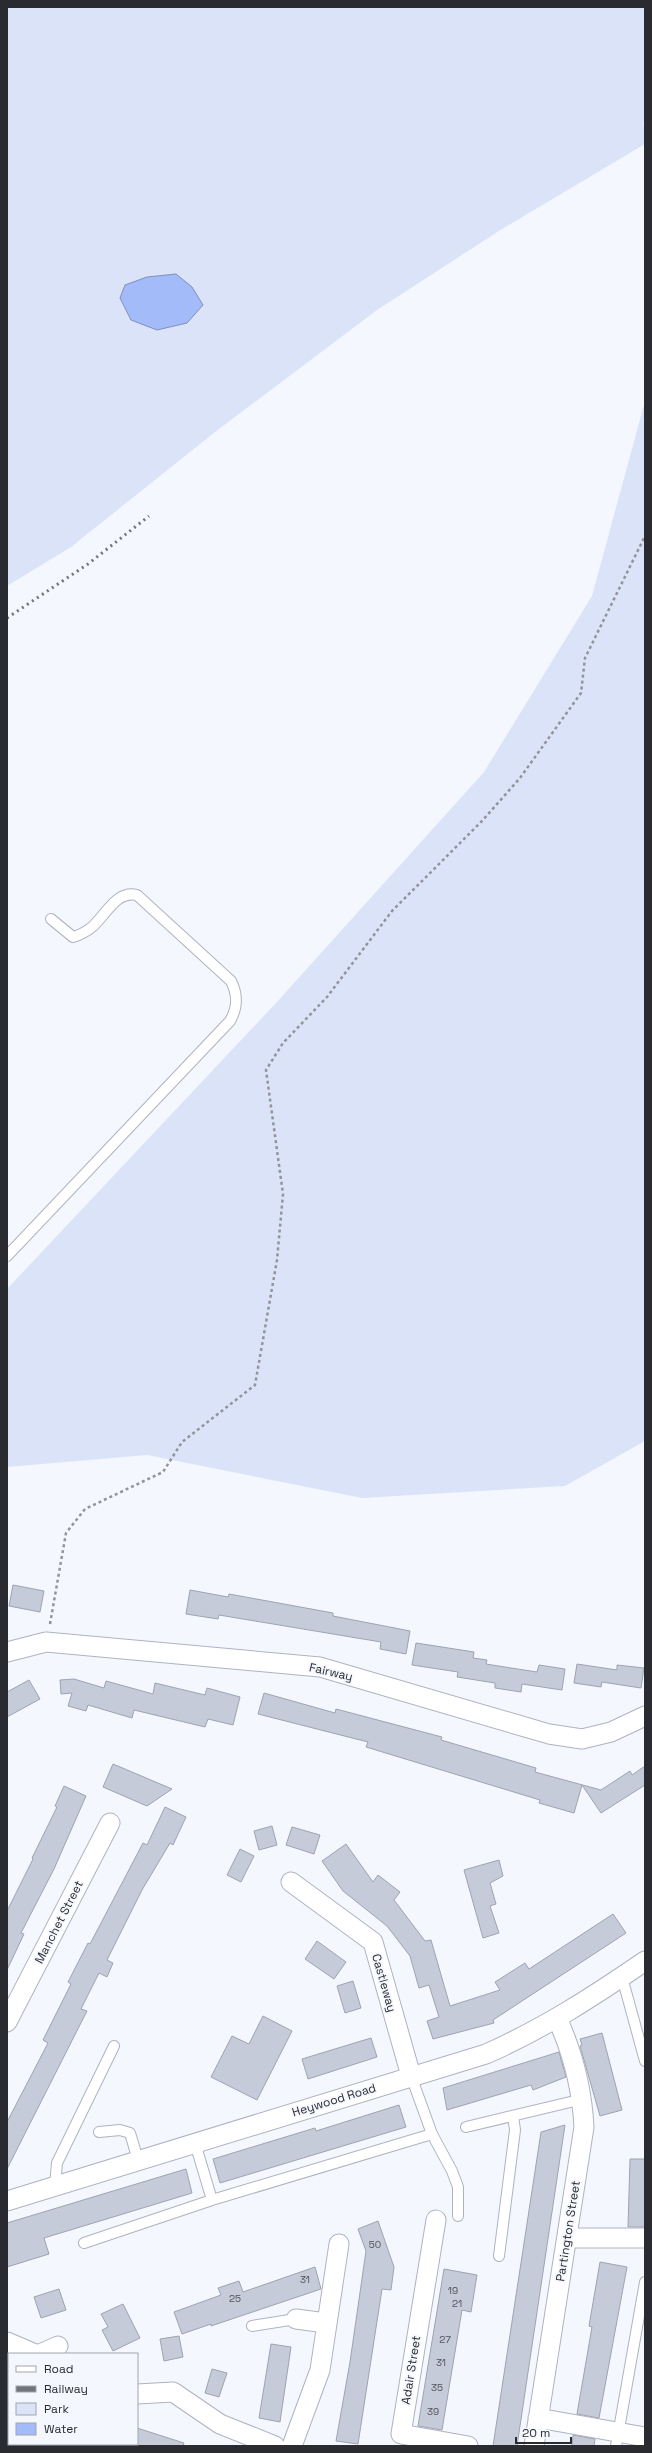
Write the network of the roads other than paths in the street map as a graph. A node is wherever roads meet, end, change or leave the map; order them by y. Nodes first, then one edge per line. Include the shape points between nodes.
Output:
1 (51, 919) dead end
2 (7, 1256) edge
3 (7, 1652) edge
4 (645, 1716) edge
5 (110, 1823) dead end
6 (291, 1882) dead end
7 (645, 1961) edge
8 (622, 1977) junction
9 (556, 2018) junction
10 (7, 2022) edge
11 (114, 2046) dead end
12 (645, 2061) edge
13 (411, 2076) junction
14 (583, 2099) junction
15 (513, 2116) junction
16 (466, 2128) dead end
17 (99, 2132) dead end
18 (432, 2134) junction
19 (195, 2143) junction
20 (138, 2160) junction
21 (55, 2186) junction
22 (212, 2200) junction
23 (7, 2201) edge
24 (458, 2216) dead end
25 (436, 2220) dead end
26 (567, 2238) junction
27 (645, 2238) edge
28 (84, 2243) dead end
29 (339, 2244) dead end
30 (499, 2256) dead end
31 (645, 2282) edge
32 (296, 2319) joint
33 (326, 2323) junction
34 (252, 2326) dead end
35 (7, 2342) edge
36 (58, 2346) dead end
37 (33, 2353) edge
38 (42, 2353) edge
39 (138, 2394) edge
40 (538, 2418) junction
41 (645, 2437) edge
42 (617, 2439) edge
43 (275, 2446) edge
44 (292, 2446) edge
45 (468, 2446) edge
46 (534, 2446) edge

1 - 2 lane via 73,937 92,927 119,898 130,893 137,895 231,981 237,1004 230,1021
3 - 4 street, Fairway via 46,1642 320,1667 549,1734 582,1739 611,1732
5 - 10 street, Manchet Street
6 - 13 street, Castleway via 372,1942
7 - 8 street, Heywood Road
8 - 9 street, Heywood Road
8 - 12 lane
9 - 13 street, Heywood Road via 526,2036 486,2054
9 - 14 street, Partington Street via 569,2043
11 - 21 lane via 57,2163
13 - 18 lane
13 - 19 street, Heywood Road
14 - 15 lane
14 - 26 street, Partington Street via 584,2128
15 - 16 lane
15 - 30 lane via 515,2130
17 - 20 lane via 120,2130 130,2133
18 - 22 lane
18 - 24 lane via 458,2187
19 - 20 street, Heywood Road
19 - 22 lane
20 - 21 street, Heywood Road
21 - 23 street, Heywood Road
22 - 28 lane
25 - 45 street, Adair Street via 441,2240 401,2434
26 - 27 street
26 - 40 street, Partington Street
29 - 33 street
31 - 42 lane
32 - 33 street
32 - 34 lane
33 - 44 street via 320,2370
35 - 37 street
36 - 38 street
39 - 43 street via 173,2392 220,2424
40 - 42 street
40 - 46 street, Partington Street
41 - 42 street

